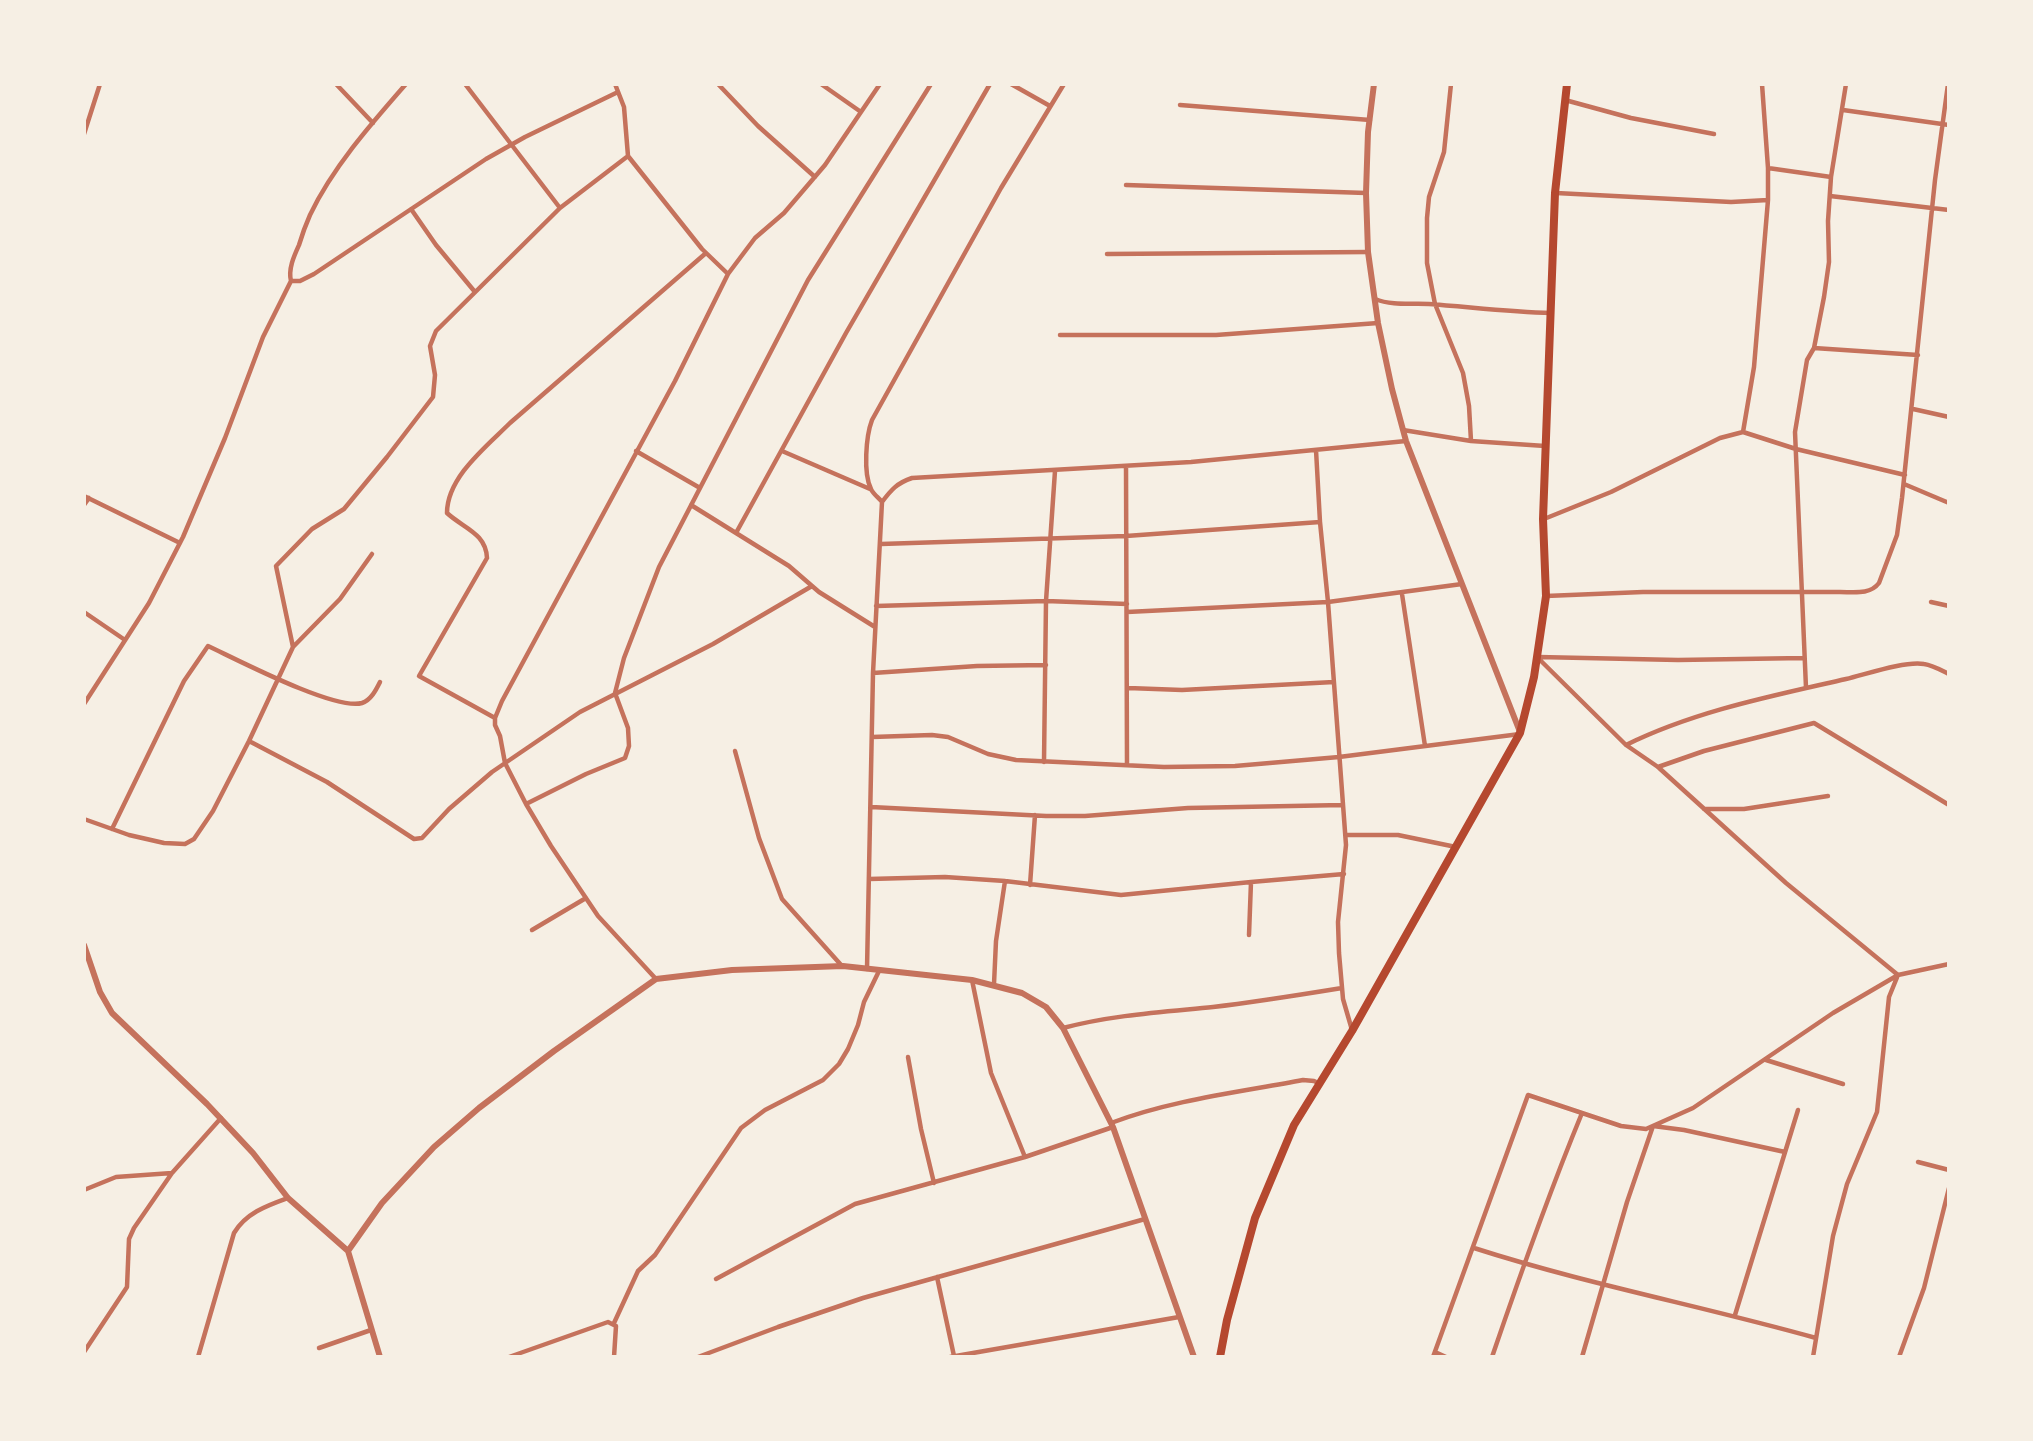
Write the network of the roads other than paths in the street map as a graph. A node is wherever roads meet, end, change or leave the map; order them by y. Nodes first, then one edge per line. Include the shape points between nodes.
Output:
1 (100, 84) edge
2 (338, 84) edge
3 (405, 84) edge
4 (465, 84) edge
5 (615, 84) edge
6 (718, 84) edge
7 (821, 84) edge
8 (880, 84) edge
9 (931, 84) edge
10 (990, 84) edge
11 (1011, 84) edge
12 (1064, 84) edge
13 (1374, 84) edge
14 (1451, 84) edge
15 (1567, 84) edge
16 (1762, 84) edge
17 (1846, 84) edge
18 (1948, 84) edge
19 (618, 92) junction
20 (1565, 100) junction
21 (1180, 105) dead end
22 (1050, 106) junction
23 (1843, 110) junction
24 (861, 112) junction
25 (1370, 120) junction
26 (373, 123) junction
27 (1946, 124) edge
28 (84, 134) edge
29 (1714, 134) dead end
30 (512, 144) junction
31 (628, 156) junction
32 (1768, 168) junction
33 (815, 177) junction
34 (1832, 177) junction
35 (1126, 185) dead end
36 (1366, 193) junction
37 (1555, 193) junction
38 (1830, 196) junction
39 (1768, 200) junction
40 (560, 208) junction
41 (1933, 208) junction
42 (411, 209) junction
43 (1949, 210) edge
44 (1368, 252) junction
45 (706, 253) junction
46 (1107, 254) dead end
47 (728, 274) junction
48 (291, 281) junction
49 (475, 292) junction
50 (1374, 298) junction
51 (1435, 304) junction
52 (1551, 313) junction
53 (1378, 323) junction
54 (1060, 335) dead end
55 (1814, 348) junction
56 (1918, 355) junction
57 (1913, 409) junction
58 (1949, 417) edge
59 (1403, 430) junction
60 (1743, 432) junction
61 (1406, 441) junction
62 (1471, 441) junction
63 (1546, 446) junction
64 (1796, 449) junction
65 (1317, 450) junction
66 (782, 451) junction
67 (636, 452) junction
68 (1126, 466) junction
69 (1055, 471) junction
70 (1905, 475) junction
71 (1904, 484) junction
72 (700, 488) junction
73 (870, 489) junction
74 (87, 497) edge
75 (882, 502) junction
76 (1949, 503) edge
77 (84, 505) edge
78 (691, 505) junction
79 (1543, 519) junction
80 (1320, 522) junction
81 (736, 533) junction
82 (1126, 536) junction
83 (1049, 539) junction
84 (180, 543) junction
85 (881, 544) junction
86 (372, 554) dead end
87 (1462, 584) junction
88 (812, 586) junction
89 (1801, 592) junction
90 (1402, 594) junction
91 (1546, 596) junction
92 (1046, 601) junction
93 (1328, 602) junction
94 (1931, 602) dead end
95 (1127, 604) junction
96 (876, 606) junction
97 (1949, 606) edge
98 (84, 612) edge
99 (1127, 612) junction
100 (875, 628) junction
101 (125, 640) junction
102 (293, 647) junction
103 (1537, 657) junction
104 (1804, 658) junction
105 (1046, 665) junction
106 (873, 673) junction
107 (1949, 674) edge
108 (277, 679) junction
109 (380, 682) dead end
110 (1334, 682) junction
111 (1128, 688) junction
112 (1806, 688) junction
113 (615, 693) junction
114 (84, 704) edge
115 (495, 718) junction
116 (1520, 733) junction
117 (872, 737) junction
118 (249, 741) junction
119 (1626, 745) junction
120 (1425, 746) junction
121 (735, 751) dead end
122 (1339, 757) junction
123 (1044, 762) junction
124 (505, 763) junction
125 (1127, 765) junction
126 (1658, 767) junction
127 (1828, 796) dead end
128 (526, 804) junction
129 (1343, 805) junction
130 (1949, 805) edge
131 (871, 807) junction
132 (1702, 809) junction
133 (1035, 815) junction
134 (84, 820) edge
135 (112, 829) junction
136 (1346, 835) junction
137 (1455, 846) junction
138 (1344, 874) junction
139 (869, 879) junction
140 (1005, 881) junction
141 (1251, 882) junction
142 (1030, 886) junction
143 (586, 898) junction
144 (532, 930) dead end
145 (1249, 936) dead end
146 (84, 946) edge
147 (1949, 964) edge
148 (843, 966) junction
149 (867, 970) junction
150 (879, 971) junction
151 (1898, 975) junction
152 (656, 979) junction
153 (972, 980) junction
154 (994, 984) junction
155 (1342, 988) junction
156 (1063, 1028) junction
157 (1352, 1031) junction
158 (908, 1057) dead end
159 (1765, 1060) junction
160 (1320, 1084) junction
161 (1843, 1084) dead end
162 (1798, 1110) dead end
163 (1582, 1113) junction
164 (221, 1118) junction
165 (1112, 1125) junction
166 (1653, 1126) junction
167 (1785, 1152) junction
168 (1025, 1157) junction
169 (1918, 1162) dead end
170 (1949, 1170) edge
171 (172, 1173) junction
172 (934, 1183) junction
173 (1949, 1188) edge
174 (84, 1190) edge
175 (288, 1198) junction
176 (1145, 1219) junction
177 (1474, 1248) junction
178 (348, 1251) junction
179 (1526, 1263) junction
180 (937, 1277) junction
181 (716, 1279) dead end
182 (1603, 1284) junction
183 (1735, 1315) junction
184 (1178, 1317) junction
185 (614, 1323) junction
186 (372, 1330) junction
187 (1816, 1338) junction
188 (319, 1348) dead end
189 (84, 1352) edge
190 (1434, 1354) edge
191 (198, 1357) edge
192 (380, 1357) edge
193 (509, 1357) edge
194 (614, 1357) edge
195 (698, 1357) edge
196 (953, 1357) edge
197 (1194, 1357) edge
198 (1220, 1357) edge
199 (1446, 1357) edge
200 (1492, 1357) edge
201 (1582, 1357) edge
202 (1813, 1357) edge
203 (1899, 1357) edge

1 - 28 street
2 - 26 street
3 - 26 street
4 - 30 street
5 - 19 street
6 - 33 street
7 - 24 street
8 - 24 street
9 - 72 street via 808,280
10 - 66 street
11 - 22 street
12 - 22 street
13 - 25 street
14 - 51 street via 1444,152 1426,218 1427,263
15 - 20 main road
16 - 32 street
17 - 23 street
18 - 27 street
19 - 30 street
19 - 31 street via 624,107
20 - 29 street
20 - 37 main road
21 - 25 street
22 - 73 street via 872,420 866,461
23 - 27 street
23 - 34 street
24 - 33 street
25 - 36 street
26 - 48 street via 310,215
27 - 41 street
30 - 40 street
30 - 42 street
31 - 40 street
31 - 45 street
32 - 34 street
32 - 39 street
33 - 47 street
34 - 38 street
35 - 36 street
36 - 44 street
37 - 39 street
37 - 52 main road
38 - 41 street
38 - 55 street via 1829,262
39 - 60 street via 1754,367
40 - 49 street
41 - 43 street
41 - 56 street
42 - 48 street via 314,274
42 - 49 street
44 - 46 street
44 - 50 street
45 - 47 street
45 - 115 street via 510,423 449,493 447,513 482,540 487,558 419,676
47 - 67 street
48 - 84 street via 263,337
49 - 102 street via 432,338 433,397 344,509 312,529 276,566
50 - 51 street via 1384,303
50 - 53 street
51 - 52 street
51 - 62 street via 1463,373
52 - 63 main road
53 - 54 street via 1216,335
53 - 59 street
55 - 56 street
55 - 64 street via 1807,360
56 - 57 street
57 - 58 street
57 - 70 street
59 - 61 street
59 - 62 street
60 - 64 street
60 - 79 street via 1720,438 1611,492
61 - 65 street
61 - 87 street
62 - 63 street
63 - 79 main road
64 - 70 street
64 - 89 street
65 - 68 street
65 - 80 street
66 - 73 street
66 - 81 street
67 - 72 street
67 - 115 street
68 - 69 street
68 - 82 street
69 - 75 street via 912,478 891,489
69 - 83 street
70 - 71 street
71 - 76 street
71 - 89 street via 1897,535 1875,589
72 - 78 street
73 - 75 street
74 - 77 street
74 - 84 street
75 - 85 street
78 - 81 street
78 - 113 street via 659,567
79 - 91 main road
80 - 82 street
80 - 93 street
81 - 88 street
82 - 83 street
82 - 95 street
83 - 85 street
83 - 92 street
84 - 101 street
85 - 96 street
86 - 102 street via 340,599
87 - 90 street
87 - 116 street
88 - 100 street
88 - 113 street via 713,644
89 - 91 street
89 - 104 street
90 - 93 street
90 - 120 street
91 - 103 main road
92 - 95 street
92 - 96 street
92 - 105 street
93 - 99 street
93 - 110 street
94 - 97 street
95 - 99 street
96 - 100 street
98 - 101 street
99 - 111 street
100 - 106 street
101 - 114 street
102 - 108 street
103 - 104 street
103 - 116 main road
103 - 119 street
104 - 112 street
105 - 106 street
105 - 123 street
106 - 117 street
107 - 112 street via 1926,664 1912,664
108 - 109 street via 349,703 363,703
108 - 118 street
108 - 135 street via 208,646 184,681
110 - 111 street via 1182,690
110 - 122 street
111 - 125 street
112 - 119 street via 1746,702
113 - 124 street
113 - 128 street via 628,728 625,758
115 - 124 street
116 - 120 street
116 - 137 main road
117 - 123 street via 940,736 988,754
117 - 131 street
118 - 124 street via 327,782 414,839 422,838
118 - 135 street via 194,839 185,844 164,843
119 - 126 street
120 - 122 street
121 - 148 street via 782,899
122 - 125 street via 1235,766
122 - 129 street
123 - 125 street
124 - 128 street
126 - 130 street via 1814,723
126 - 132 street
127 - 132 street via 1744,809
128 - 143 street
129 - 133 street
129 - 136 street
131 - 133 street
131 - 139 street
132 - 151 street
133 - 142 street
134 - 135 street
136 - 137 street via 1398,835
136 - 138 street
137 - 157 main road
138 - 141 street
138 - 155 street via 1338,922
139 - 140 street
139 - 149 street
140 - 142 street
140 - 154 street
141 - 142 street via 1121,895
141 - 145 street
143 - 144 street
143 - 152 street
146 - 164 street via 112,1013
147 - 151 street
148 - 149 street
148 - 152 street via 732,970
149 - 150 street
150 - 153 street
150 - 185 street via 839,1064 823,1080 741,1128 655,1255 638,1270
151 - 159 street
151 - 187 street via 1889,997 1877,1112 1847,1184
152 - 178 street via 554,1051 434,1147 382,1203
153 - 154 street
153 - 168 street via 992,1073
154 - 156 street via 1046,1007
155 - 156 street
155 - 157 street
156 - 165 street
157 - 160 main road
158 - 172 street
159 - 161 street
159 - 166 street via 1693,1108
160 - 165 street via 1303,1080 1161,1107
160 - 198 main road via 1294,1125 1255,1218
162 - 167 street
163 - 166 street via 1621,1126
163 - 177 street via 1528,1095
163 - 179 street
164 - 171 street
164 - 175 street
165 - 168 street
165 - 176 street
166 - 167 street
166 - 182 street
167 - 183 street
168 - 172 street
169 - 170 street
171 - 174 street via 116,1177
171 - 189 street via 129,1239 127,1287
172 - 181 street via 855,1204
173 - 203 street via 1924,1288
175 - 178 street
175 - 191 street via 260,1209 234,1233
176 - 180 street
176 - 184 street
177 - 179 street
177 - 190 street
178 - 186 street
179 - 182 street
179 - 200 street
180 - 195 street via 863,1298
180 - 196 street
182 - 183 street
182 - 201 street
183 - 187 street
184 - 196 street
184 - 197 street
185 - 193 street
185 - 194 street
186 - 188 street
186 - 192 street
187 - 202 street
190 - 199 street

